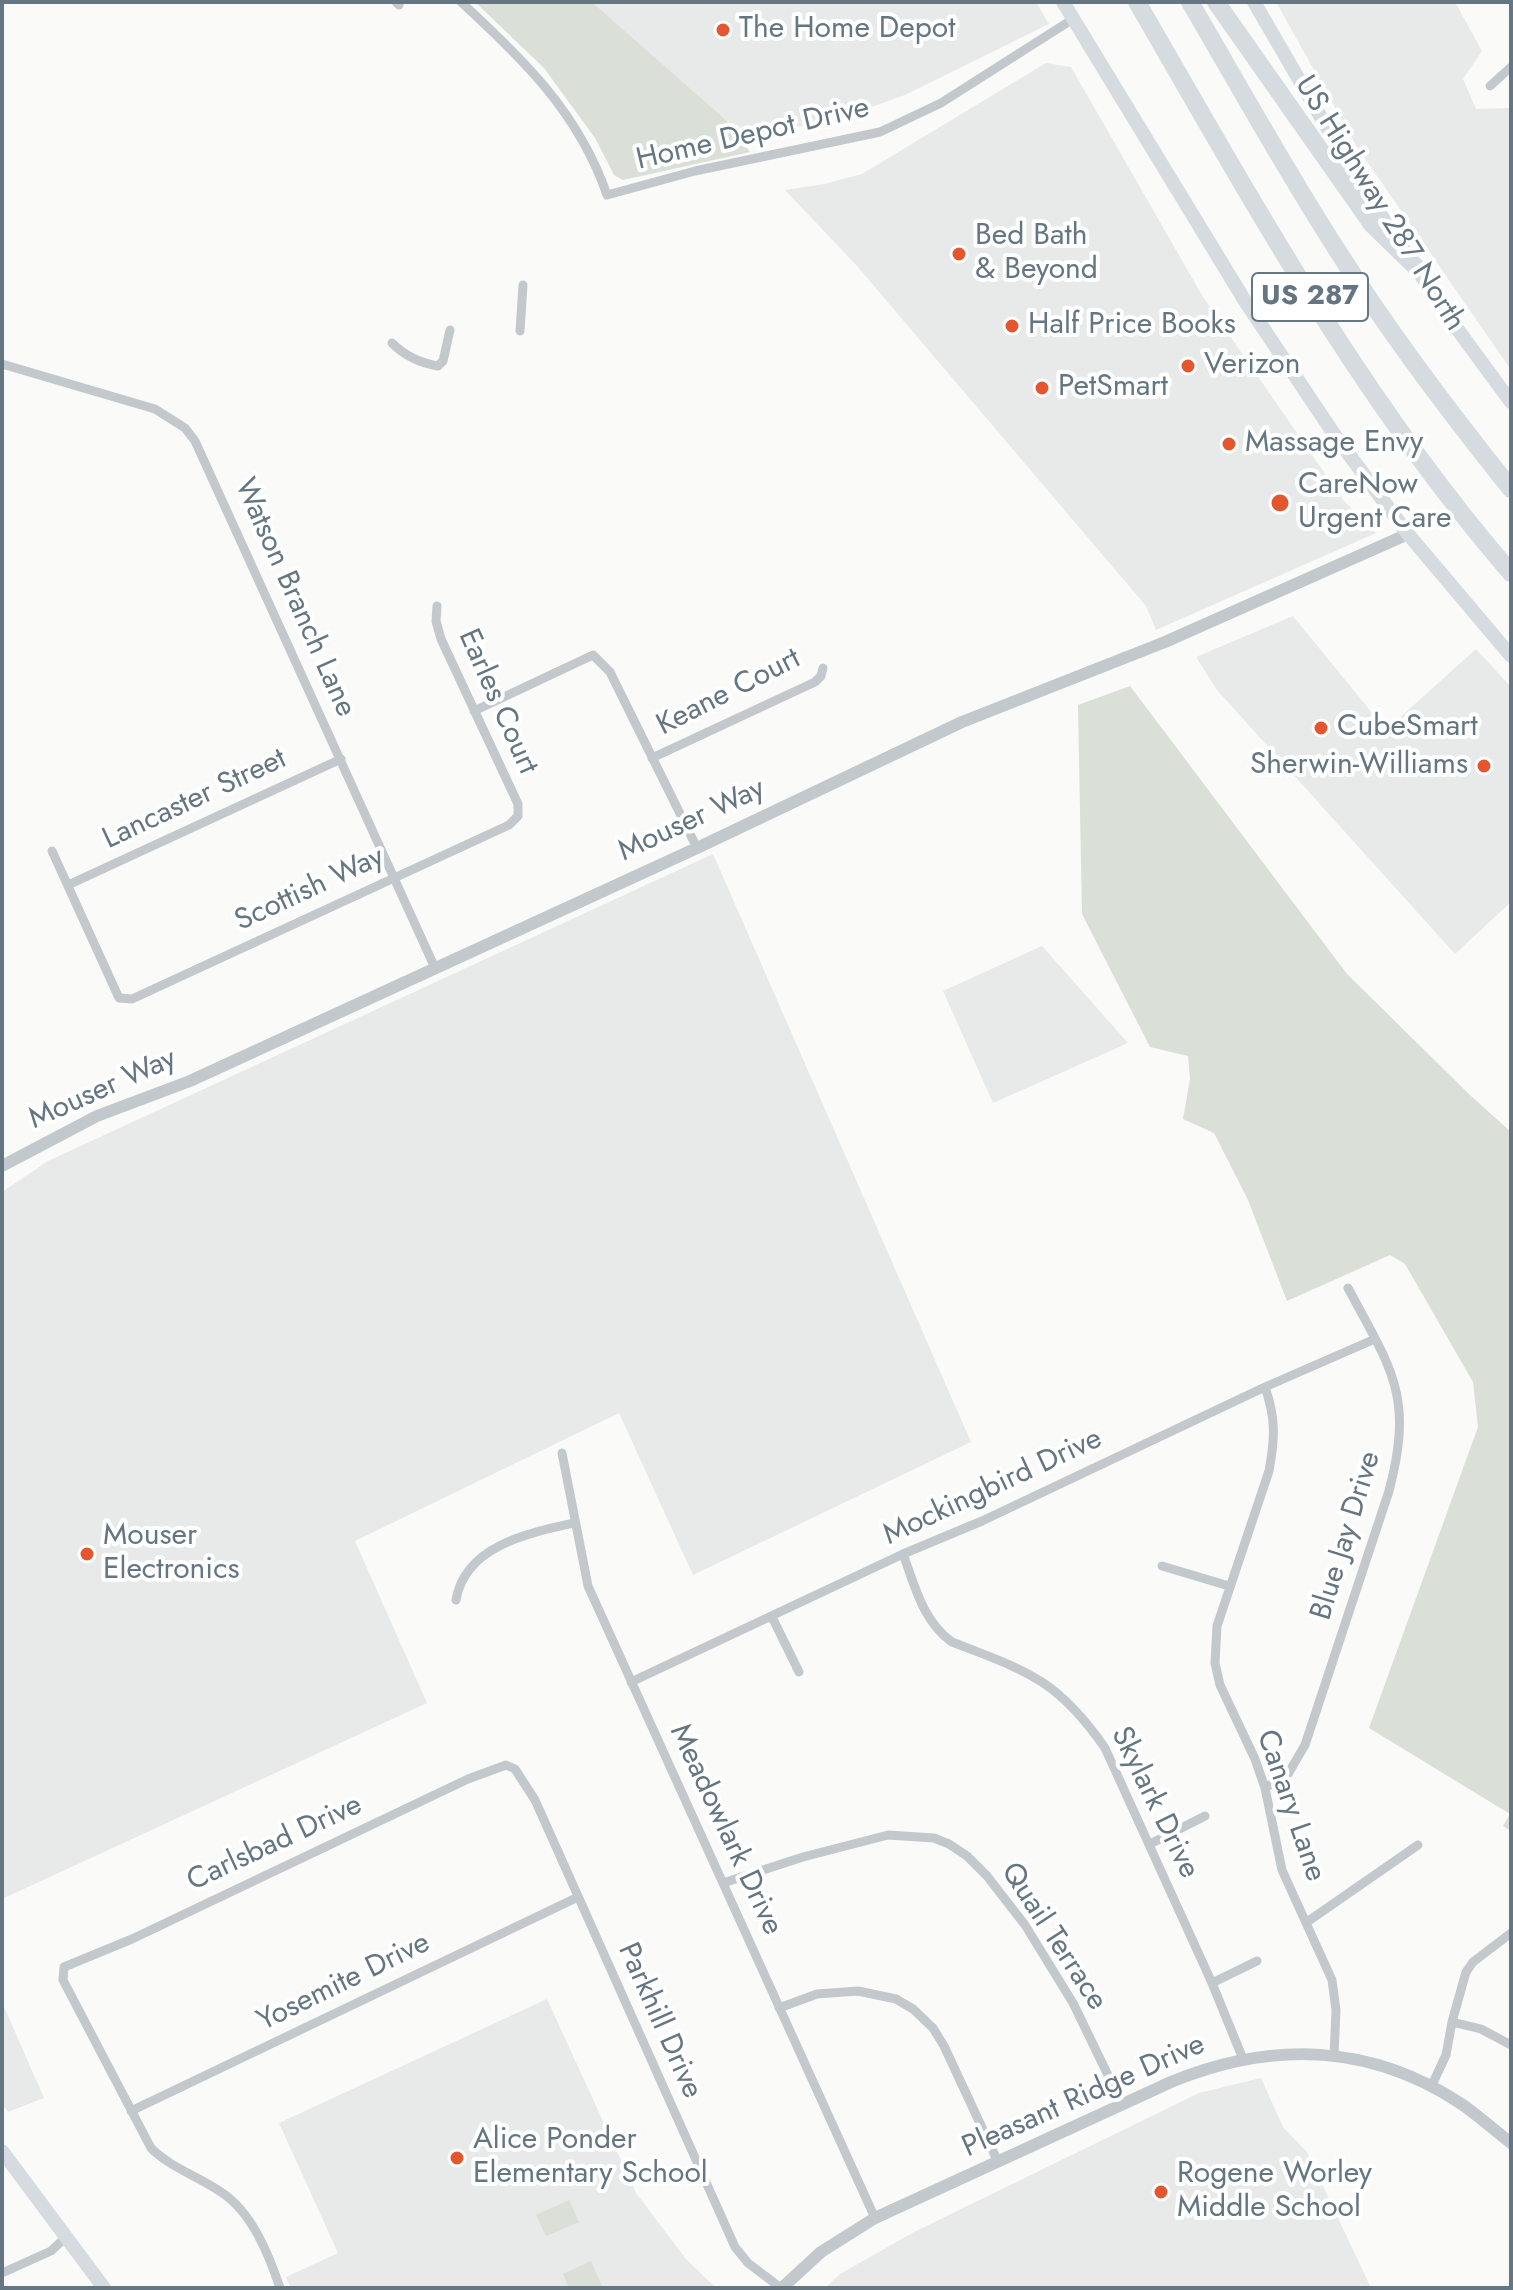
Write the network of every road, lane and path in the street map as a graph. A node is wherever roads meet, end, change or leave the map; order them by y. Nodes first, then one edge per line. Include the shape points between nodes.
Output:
1 (461, 2) edge
2 (1063, 2) edge
3 (1137, 2) edge
4 (1190, 2) edge
5 (1216, 2) edge
6 (1254, 2) edge
7 (1073, 19) junction
8 (1511, 67) edge
9 (1490, 86) dead end
10 (1416, 267) junction
11 (523, 285) dead end
12 (450, 330) dead end
13 (520, 331) dead end
14 (392, 343) dead end
15 (2, 364) edge
16 (1511, 402) edge
17 (1511, 489) edge
18 (1408, 534) junction
19 (1511, 573) edge
20 (437, 606) dead end
21 (1511, 656) edge
22 (823, 668) dead end
23 (474, 711) junction
24 (652, 758) junction
25 (341, 759) junction
26 (518, 816) joint
27 (697, 848) junction
28 (52, 851) dead end
29 (395, 878) junction
30 (68, 885) junction
31 (435, 968) junction
32 (2, 1166) edge
33 (1348, 1288) dead end
34 (1375, 1339) junction
35 (1265, 1387) junction
36 (562, 1453) dead end
37 (574, 1523) junction
38 (903, 1554) junction
39 (1162, 1566) dead end
40 (1229, 1586) junction
41 (456, 1600) dead end
42 (772, 1617) junction
43 (799, 1672) dead end
44 (631, 1682) junction
45 (506, 1765) joint
46 (1265, 1788) junction
47 (1205, 1816) dead end
48 (1150, 1844) junction
49 (1418, 1845) dead end
50 (723, 1883) junction
51 (576, 1898) junction
52 (1307, 1922) junction
53 (1511, 1933) edge
54 (1257, 1961) dead end
55 (1212, 1983) junction
56 (779, 2008) junction
57 (1452, 2022) junction
58 (1511, 2045) edge
59 (1334, 2056) junction
60 (1243, 2059) junction
61 (1431, 2087) junction
62 (1122, 2104) junction
63 (131, 2111) junction
64 (1511, 2143) edge
65 (2, 2151) edge
66 (998, 2162) junction
67 (875, 2218) junction
68 (66, 2237) junction
69 (2, 2273) edge
70 (104, 2288) edge
71 (280, 2288) edge
72 (782, 2288) edge

1 - 7 street, Home Depot Drive via 547,88 588,148 607,195 880,132 941,103
2 - 7 main road
3 - 19 highway, US 287 via 1309,296 1391,417
4 - 17 highway, US 287 via 1340,255
5 - 10 highway via 1372,224
6 - 10 main road, US Highway 287 North via 1358,181
7 - 18 main road via 1245,301
8 - 9 street
10 - 16 main road, US Highway 287 North
11 - 13 street
12 - 14 street via 438,366 402,353
15 - 25 street, Watson Branch Lane via 155,409 185,428 204,457
18 - 21 main road
18 - 27 street, Mouser Way via 1165,642 962,722
20 - 23 street, Earles Court via 437,629
22 - 24 street, Keane Court via 815,682
23 - 24 street via 593,655 610,672
23 - 26 street, Earles Court via 518,804
24 - 27 street
25 - 29 street, Watson Branch Lane
25 - 30 street, Lancaster Street
26 - 29 street, Scottish Way
27 - 31 street, Mouser Way
28 - 30 street
29 - 30 street, Scottish Way via 137,997 119,998
29 - 31 street, Watson Branch Lane
31 - 32 street, Mouser Way via 190,1081 97,1116
33 - 34 street, Blue Jay Drive
34 - 35 street, Mockingbird Drive
34 - 46 street, Blue Jay Drive via 1394,1376 1401,1411 1399,1454 1305,1745 1288,1774
35 - 38 street, Mockingbird Drive
35 - 40 street, Canary Lane via 1274,1415 1274,1446
36 - 37 street, Meadowlark Drive
37 - 41 street via 519,1538 483,1556 463,1574
37 - 44 street, Meadowlark Drive via 588,1586
38 - 42 street, Mockingbird Drive
38 - 48 street, Skylark Drive via 923,1608 944,1637 1026,1670 1084,1718 1105,1748
39 - 40 street
40 - 46 street, Canary Lane via 1217,1626 1215,1663
42 - 43 street
42 - 44 street, Mockingbird Drive
44 - 50 street, Meadowlark Drive
45 - 51 street, Parkhill Drive via 515,1769 535,1800
45 - 63 street, Carlsbad Drive via 64,1967 63,1980
46 - 52 street, Canary Lane via 1282,1870
47 - 48 street
48 - 55 street, Skylark Drive
49 - 52 street
50 - 56 street, Meadowlark Drive
50 - 62 street, Quail Terrace via 888,1835 949,1844 987,1876 1025,1925 1073,2003
51 - 63 street, Yosemite Drive
51 - 72 street, Parkhill Drive via 735,2247
52 - 59 street, Canary Lane via 1332,1980
53 - 57 street via 1473,1962
54 - 55 street
55 - 60 street, Skylark Drive
56 - 66 street via 817,1994 858,1991 896,1999 913,2009 944,2046
56 - 67 street, Meadowlark Drive
57 - 58 street via 1481,2029
57 - 61 street via 1446,2055
59 - 60 street, Pleasant Ridge Drive
59 - 61 street, Pleasant Ridge Drive via 1398,2072
60 - 62 street, Pleasant Ridge Drive via 1209,2066
61 - 64 street, Pleasant Ridge Drive
62 - 66 street, Pleasant Ridge Drive
63 - 71 street via 163,2160 236,2203
65 - 68 main road
66 - 67 street, Pleasant Ridge Drive
67 - 72 street, Pleasant Ridge Drive via 821,2252
68 - 69 street via 51,2251
68 - 70 main road

